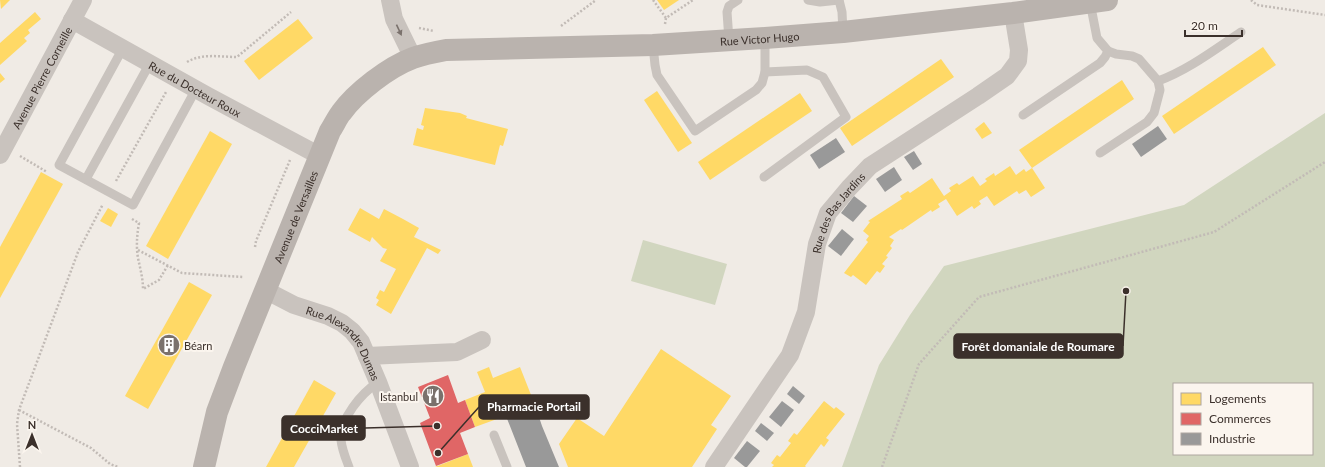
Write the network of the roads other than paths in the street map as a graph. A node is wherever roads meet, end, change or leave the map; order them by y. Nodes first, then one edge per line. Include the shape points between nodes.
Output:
1 (83, 0) edge
2 (390, 0) edge
3 (738, 0) edge
4 (808, 0) edge
5 (839, 0) edge
6 (1100, 1) edge
7 (1013, 13) junction
8 (72, 20) junction
9 (843, 32) junction
10 (1241, 32) dead end
11 (764, 38) junction
12 (729, 40) junction
13 (653, 45) junction
14 (123, 48) junction
15 (1108, 51) junction
16 (412, 58) junction
17 (150, 64) junction
18 (765, 72) junction
19 (1158, 81) junction
20 (196, 89) junction
21 (1023, 115) dead end
22 (1100, 154) dead end
23 (0, 155) edge
24 (320, 156) junction
25 (764, 177) dead end
26 (86, 179) junction
27 (265, 290) junction
28 (482, 340) dead end
29 (367, 356) junction
30 (378, 382) junction
31 (494, 435) dead end
32 (204, 467) edge
33 (350, 467) edge
34 (410, 467) edge
35 (507, 467) edge
36 (714, 467) edge

1 - 8 street, Avenue Pierre Corneille
2 -> 16 street via 394,19
3 - 12 lane via 729,6
4 - 5 lane
5 - 9 lane
6 - 7 street, Rue Victor Hugo
6 - 15 lane via 1093,22 1097,38
7 - 9 street, Rue Victor Hugo
7 - 36 street, Rue des Bas Jardins via 1019,50 1018,61 1007,76 870,166 828,213 817,244 806,312 790,355
8 - 14 street, Rue du Docteur Roux
8 - 23 street, Avenue Pierre Corneille
9 - 11 street, Rue Victor Hugo
10 - 19 lane via 1192,65
11 - 12 street, Rue Victor Hugo
11 - 18 lane
12 - 13 street, Rue Victor Hugo
13 - 16 street, Rue Victor Hugo via 446,50
13 - 18 lane via 657,75 695,131 756,90 762,83
14 - 17 street, Rue du Docteur Roux
14 - 26 lane via 60,165
15 - 19 lane via 1139,59
15 - 21 lane via 1100,63
16 - 24 street, Avenue de Versailles via 390,70 352,100 340,113
17 - 20 street, Rue du Docteur Roux
17 - 26 lane
18 - 25 lane via 807,70 823,76 846,117
19 - 22 lane via 1160,90 1154,113 1146,122
20 - 24 street, Rue du Docteur Roux
20 - 26 lane via 133,205
24 - 27 street, Avenue de Versailles
27 - 29 street, Rue Alexandre Dumas via 294,305 342,323 361,342
27 - 32 street, Avenue de Versailles via 217,412
28 - 29 street via 457,352
29 - 30 street, Rue Alexandre Dumas
30 - 33 lane via 356,402 344,425 341,441
30 - 34 street, Rue Alexandre Dumas
31 - 35 lane

